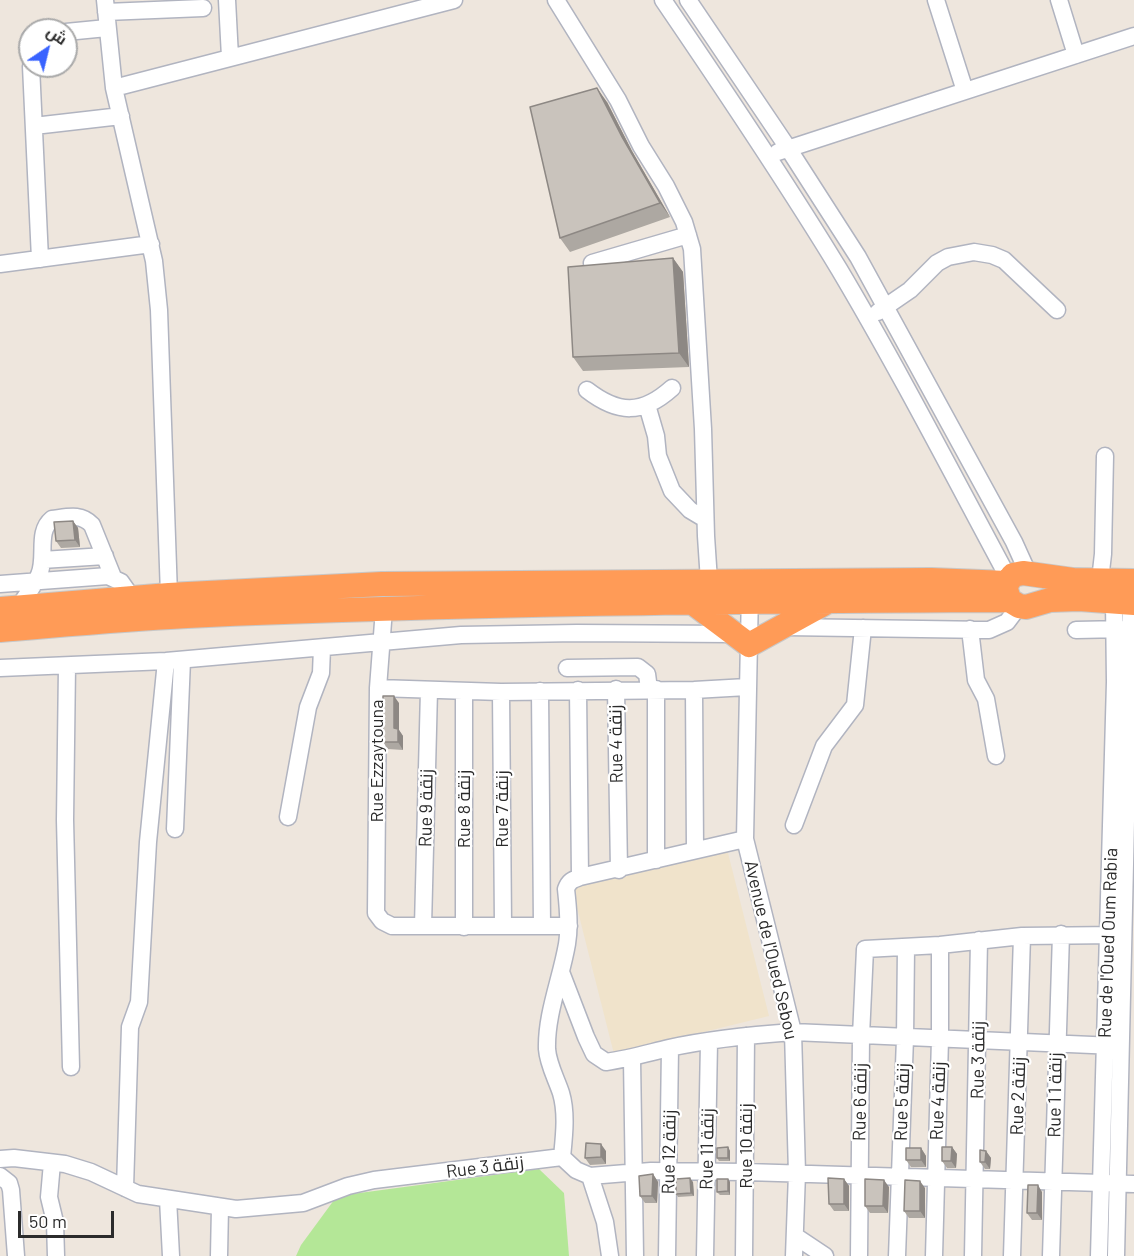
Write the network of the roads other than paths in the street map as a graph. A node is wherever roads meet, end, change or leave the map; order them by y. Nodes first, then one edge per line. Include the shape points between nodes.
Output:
1 (227, 0) edge
2 (454, 0) edge
3 (556, 0) edge
4 (663, 0) edge
5 (688, 0) edge
6 (936, 0) edge
7 (1059, 0) edge
8 (403, 6) edge
9 (203, 8) dead end
10 (106, 13) edge
11 (78, 26) edge
12 (1134, 36) edge
13 (1076, 55) junction
14 (230, 57) junction
15 (32, 78) edge
16 (114, 88) junction
17 (965, 91) junction
18 (121, 116) junction
19 (34, 126) junction
20 (788, 148) junction
21 (768, 156) junction
22 (688, 235) junction
23 (151, 244) junction
24 (40, 259) junction
25 (592, 263) edge
26 (0, 264) edge
27 (886, 307) junction
28 (1056, 310) dead end
29 (867, 320) junction
30 (909, 347) junction
31 (889, 358) junction
32 (672, 388) dead end
33 (587, 390) dead end
34 (647, 405) junction
35 (1105, 456) dead end
36 (705, 519) junction
37 (105, 556) junction
38 (42, 560) junction
39 (113, 577) junction
40 (1100, 580) junction
41 (36, 581) junction
42 (709, 581) junction
43 (0, 584) edge
44 (1014, 588) junction
45 (750, 591) junction
46 (169, 596) junction
47 (1128, 598) edge
48 (133, 599) junction
49 (829, 601) junction
50 (693, 603) junction
51 (9, 608) edge
52 (384, 609) junction
53 (785, 627) junction
54 (863, 628) junction
55 (970, 629) junction
56 (1127, 629) edge
57 (0, 630) edge
58 (1077, 630) dead end
59 (740, 640) junction
60 (381, 644) junction
61 (322, 648) junction
62 (1127, 657) edge
63 (174, 661) junction
64 (67, 666) junction
65 (0, 668) edge
66 (567, 668) dead end
67 (1127, 682) edge
68 (747, 687) junction
69 (378, 688) junction
70 (616, 689) junction
71 (652, 689) junction
72 (429, 690) junction
73 (578, 690) junction
74 (694, 690) junction
75 (464, 691) junction
76 (540, 691) junction
77 (501, 692) junction
78 (996, 756) dead end
79 (288, 817) dead end
80 (794, 825) dead end
81 (175, 830) dead end
82 (745, 839) junction
83 (695, 850) junction
84 (656, 860) junction
85 (619, 870) junction
86 (580, 877) junction
87 (423, 926) junction
88 (503, 926) junction
89 (542, 926) junction
90 (569, 926) junction
91 (464, 927) junction
92 (1061, 934) junction
93 (1122, 935) edge
94 (1022, 936) junction
95 (979, 940) junction
96 (940, 945) junction
97 (906, 948) junction
98 (561, 972) junction
99 (793, 1032) junction
100 (746, 1036) junction
101 (861, 1036) junction
102 (905, 1038) junction
103 (940, 1039) junction
104 (978, 1040) junction
105 (709, 1042) junction
106 (1020, 1042) junction
107 (1057, 1043) junction
108 (1121, 1047) edge
109 (670, 1048) junction
110 (632, 1059) junction
111 (71, 1067) dead end
112 (562, 1157) junction
113 (0, 1159) edge
114 (52, 1163) junction
115 (669, 1171) junction
116 (633, 1172) junction
117 (706, 1172) junction
118 (746, 1172) junction
119 (797, 1173) junction
120 (0, 1176) edge
121 (590, 1176) junction
122 (860, 1176) junction
123 (899, 1176) junction
124 (936, 1177) junction
125 (975, 1180) junction
126 (1015, 1180) junction
127 (1053, 1182) junction
128 (1102, 1183) junction
129 (1127, 1183) edge
130 (125, 1188) junction
131 (168, 1199) junction
132 (220, 1206) junction
133 (795, 1236) junction
134 (15, 1256) edge
135 (56, 1256) edge
136 (171, 1256) edge
137 (219, 1256) edge
138 (610, 1256) edge
139 (635, 1256) edge
140 (667, 1256) edge
141 (705, 1256) edge
142 (744, 1256) edge
143 (794, 1256) edge
144 (825, 1256) edge
145 (859, 1256) edge
146 (897, 1256) edge
147 (934, 1256) edge
148 (973, 1256) edge
149 (1011, 1256) edge
150 (1052, 1256) edge
151 (1099, 1256) edge
152 (1116, 1256) edge

1 - 14 street
2 - 8 street
3 - 22 street via 618,100 666,186
4 - 21 street
5 - 20 street
6 - 17 street
7 - 13 street
8 - 14 street
9 - 10 street
10 - 11 street
10 - 16 street
12 - 13 street
13 - 17 street
14 - 16 street
15 - 19 street
16 - 18 street
17 - 20 street
18 - 19 street
18 - 23 street
19 - 24 street
20 - 21 street
20 - 27 street
21 - 29 street
22 - 25 street
22 - 36 street via 703,429
23 - 24 street
23 - 46 street via 159,310
24 - 26 street
27 - 28 street via 937,263 974,252 1004,260
27 - 29 street
27 - 30 street
29 - 31 street
30 - 31 street
30 - 44 street via 1014,542
31 - 44 street
32 - 34 street
33 - 34 street via 613,406 631,409
34 - 36 street via 658,456 672,491
35 - 40 street
36 - 42 street
37 - 38 street
37 - 38 street via 93,525 78,516 48,522
37 - 39 street
38 - 41 street
39 - 41 street
39 - 48 street
40 - 44 highway
40 - 47 highway
41 - 43 street
41 - 51 street
42 - 45 highway
42 - 46 highway via 382,584
44 - 45 highway via 931,580
44 - 47 highway via 1026,607 1050,600
44 - 49 highway
44 - 55 street via 1007,622 989,630
45 - 49 highway
45 - 50 highway
45 - 59 street, Avenue de l'Oued Sebou
46 - 48 highway
47 - 56 street, Rue de l'Oued Oum Rabia
48 - 51 highway
49 - 53 highway
50 - 52 highway
50 - 59 highway
52 - 57 highway via 184,616
52 - 60 street, Rue Ezzaytouna
53 - 54 street
53 - 59 highway
54 - 55 street
54 - 80 street via 855,705 824,746
55 - 78 street via 976,680 987,699
56 - 58 street
56 - 62 street, Rue de l'Oued Oum Rabia
59 - 60 street via 577,633 461,635
59 - 68 street, Avenue de l'Oued Sebou
60 - 61 street
60 - 69 street, Rue Ezzaytouna
61 - 63 street
61 - 79 street via 321,673 308,707
62 - 67 street, Rue de l'Oued Oum Rabia
63 - 64 street
63 - 81 street
63 - 130 street via 148,842 139,1002 130,1027
64 - 65 street
64 - 111 street via 65,820
66 - 71 street via 639,667 647,674
67 - 93 street, Rue de l'Oued Oum Rabia
68 - 74 street
68 - 82 street, Avenue de l'Oued Sebou
69 - 72 street
69 - 87 street, Rue Ezzaytouna via 376,913 392,927
70 - 71 street
70 - 73 street
70 - 85 street, Rue 4 زنقة
71 - 74 street
71 - 84 street
72 - 75 street
72 - 87 street, Rue 9 زنقة
73 - 76 street
73 - 86 street
74 - 83 street
75 - 77 street
75 - 91 street, Rue 8 زنقة
76 - 77 street
76 - 89 street
77 - 88 street, Rue 7 زنقة
82 - 83 street
82 - 99 street, Avenue de l'Oued Sebou
83 - 84 street
84 - 85 street
85 - 86 street
86 - 90 street via 566,889
87 - 91 street
88 - 89 street
88 - 91 street
89 - 90 street
90 - 98 street
92 - 93 street
92 - 94 street
92 - 107 street, Rue 1 زنقة 1
93 - 108 street, Rue de l'Oued Oum Rabia
94 - 95 street
94 - 106 street, Rue 2 زنقة
95 - 96 street
95 - 104 street, Rue 3 زنقة
96 - 97 street
96 - 103 street, Rue 4 زنقة
97 - 101 street, Rue 6 زنقة via 865,949
97 - 102 street, Rue 5 زنقة
98 - 110 street via 594,1054 606,1062
98 - 112 street via 547,1048 561,1094
99 - 100 street
99 - 101 street
99 - 119 street, Avenue de l'Oued Sebou
100 - 105 street
100 - 118 street, Rue 10 زنقة
101 - 102 street
101 - 122 street, Rue 6 زنقة
102 - 103 street
102 - 123 street, Rue 5 زنقة
103 - 104 street
103 - 124 street, Rue 4 زنقة
104 - 106 street
104 - 125 street, Rue 3 زنقة
105 - 109 street
105 - 117 street, Rue 11 زنقة
106 - 107 street
106 - 126 street, Rue 2 زنقة
107 - 108 street
107 - 127 street, Rue 1 زنقة 1
108 - 128 street, Rue de l'Oued Oum Rabia
108 - 129 street, Rue de l'Oued Oum Rabia
109 - 110 street
109 - 115 street, Rue 12 زنقة
110 - 116 street
112 - 121 street
112 - 132 street, Rue 3 زنقة via 374,1180 303,1203 236,1209
113 - 114 street, Rue 3 زنقة
114 - 130 street, Rue 3 زنقة via 91,1172
114 - 135 street via 49,1197
115 - 116 street
115 - 117 street
115 - 140 street, Rue 12 زنقة
116 - 121 street
116 - 139 street
117 - 118 street
117 - 141 street, Rue 11 زنقة
118 - 119 street
118 - 142 street, Rue 10 زنقة
119 - 122 street
119 - 133 street, Avenue de l'Oued Sebou
120 - 134 street via 11,1190
121 - 138 street via 605,1222
122 - 123 street
122 - 145 street, Rue 6 زنقة
123 - 124 street
123 - 146 street, Rue 5 زنقة
124 - 125 street
124 - 147 street, Rue 4 زنقة
125 - 126 street
125 - 148 street, Rue 3 زنقة
126 - 127 street
126 - 149 street, Rue 2 زنقة
127 - 128 street
127 - 150 street, Rue 1 زنقة 1
128 - 129 street
128 - 151 street, Rue de l'Oued Oum Rabia
129 - 152 street, Rue de l'Oued Oum Rabia
130 - 131 street, Rue 3 زنقة
131 - 132 street, Rue 3 زنقة
131 - 136 street
132 - 137 street
133 - 143 street, Avenue de l'Oued Sebou
133 - 144 street

